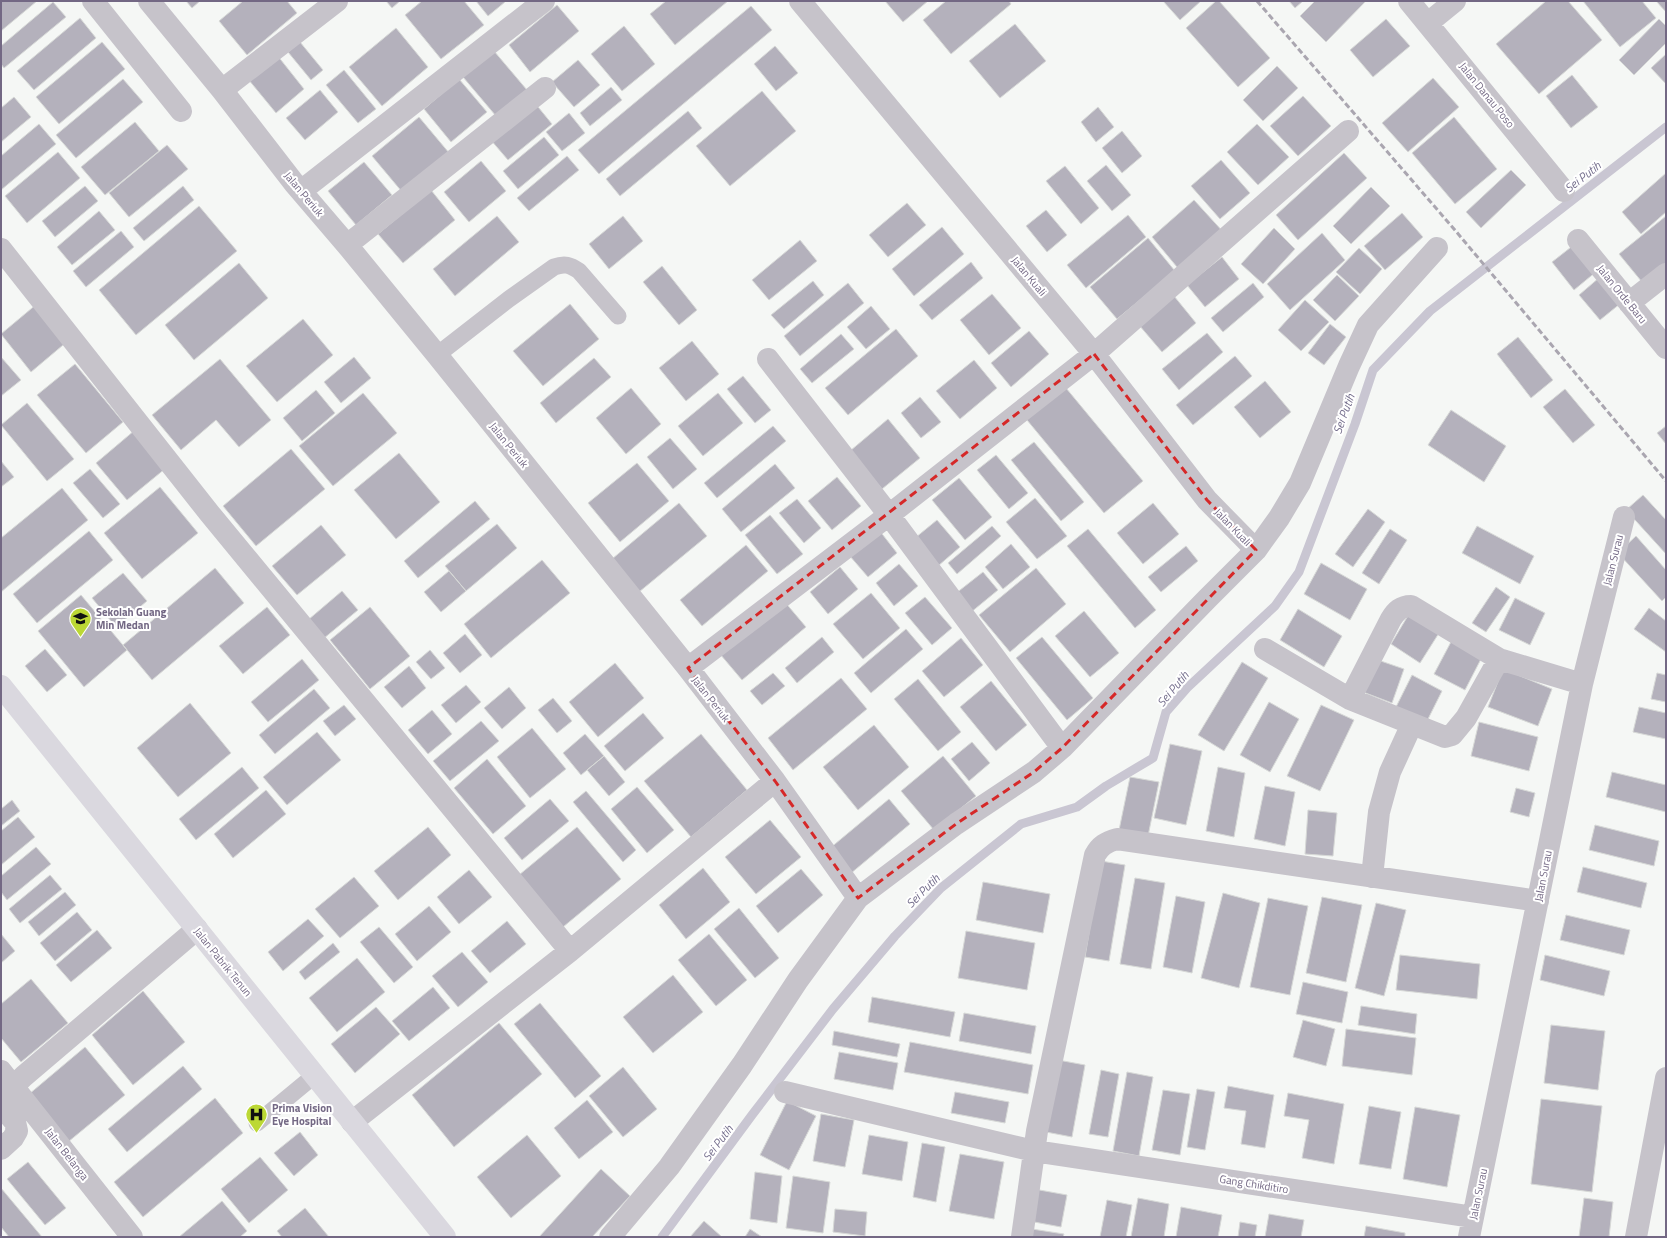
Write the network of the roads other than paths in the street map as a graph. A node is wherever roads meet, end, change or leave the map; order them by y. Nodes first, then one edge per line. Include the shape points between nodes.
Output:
1 (93, 1) edge
2 (149, 1) edge
3 (337, 1) edge
4 (544, 1) edge
5 (800, 1) edge
6 (1409, 1) edge
7 (1455, 1) edge
8 (1428, 23) junction
9 (545, 88) dead end
10 (222, 90) junction
11 (181, 112) dead end
12 (1348, 131) dead end
13 (301, 191) junction
14 (1564, 191) dead end
15 (1578, 240) dead end
16 (347, 245) junction
17 (1437, 248) dead end
18 (1, 249) edge
19 (1666, 274) edge
20 (1629, 303) junction
21 (618, 316) dead end
22 (1666, 348) edge
23 (1094, 354) junction
24 (437, 356) junction
25 (768, 359) dead end
26 (889, 515) junction
27 (1624, 517) dead end
28 (1256, 550) junction
29 (1265, 650) dead end
30 (1499, 659) junction
31 (688, 668) junction
32 (1582, 684) junction
33 (1, 686) edge
34 (1350, 699) junction
35 (1412, 724) junction
36 (1062, 748) junction
37 (775, 781) junction
38 (1372, 877) junction
39 (858, 898) junction
40 (1538, 901) junction
41 (197, 929) junction
42 (570, 951) junction
43 (315, 1075) junction
44 (1666, 1078) edge
45 (5, 1085) edge
46 (784, 1092) dead end
47 (1, 1106) edge
48 (352, 1122) junction
49 (258, 1123) dead end
50 (1, 1149) edge
51 (1034, 1151) junction
52 (1471, 1227) edge
53 (132, 1237) edge
54 (445, 1237) edge
55 (610, 1237) edge
56 (1022, 1237) edge
57 (1636, 1237) edge

1 - 11 street
2 - 10 street, Jalan Periuk
3 - 10 street
4 - 13 street
5 - 23 street, Jalan Kuali
6 - 8 street, Jalan Danau Poso
7 - 8 street
8 - 14 street, Jalan Danau Poso
9 - 16 street
10 - 13 street, Jalan Periuk
12 - 23 street
13 - 16 street, Jalan Periuk
15 - 20 street, Jalan Orde Baru
16 - 24 street, Jalan Periuk
17 - 28 street via 1368,325 1300,483
18 - 42 street via 210,514
19 - 20 street
20 - 22 street, Jalan Orde Baru
21 - 24 lane via 579,271 563,264 554,267 509,299
23 - 26 street
23 - 28 street, Jalan Kuali via 1207,500
24 - 31 street, Jalan Periuk
25 - 26 street
26 - 31 street
26 - 36 street
27 - 32 street, Jalan Surau
28 - 36 street
29 - 34 street
30 - 32 street
30 - 34 street via 1411,606 1405,606 1391,619
30 - 35 street via 1466,718 1452,735 1445,737
31 - 37 street, Jalan Periuk
32 - 40 street, Jalan Surau
33 - 41 street, Jalan Pabrik Tenun
34 - 35 street
35 - 38 street via 1390,772 1379,812
36 - 39 street via 1034,772 956,824
37 - 39 street, Jalan Periuk
37 - 42 street
38 - 40 street
38 - 51 street via 1116,839 1098,848
39 - 55 street via 669,1167
40 - 52 street, Jalan Surau
41 - 43 street, Jalan Pabrik Tenun
41 - 45 street
42 - 48 street
43 - 48 street, Jalan Pabrik Tenun
43 - 49 lane
44 - 57 street
45 - 53 street, Jalan Belanga
46 - 51 street, Gang Chikditiro
47 - 50 street via 15,1122 17,1131
48 - 54 street, Jalan Pabrik Tenun
51 - 52 street, Gang Chikditiro
51 - 56 street

